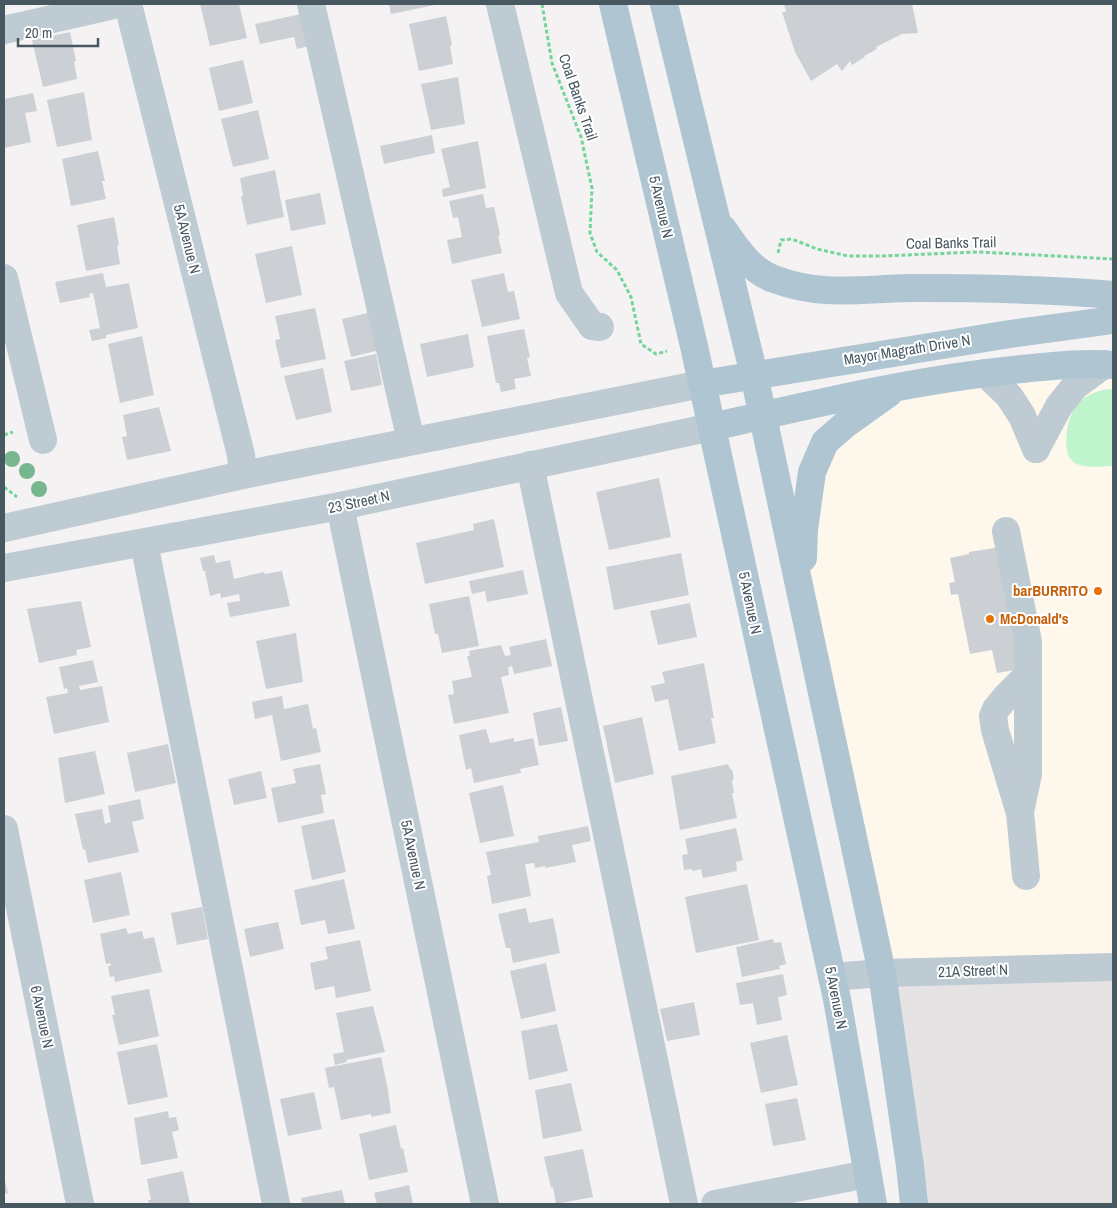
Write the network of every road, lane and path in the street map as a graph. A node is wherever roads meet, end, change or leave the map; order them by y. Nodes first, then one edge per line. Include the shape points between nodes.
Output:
1 (118, 4) edge
2 (128, 4) edge
3 (311, 4) edge
4 (500, 4) edge
5 (542, 4) edge
6 (613, 4) edge
7 (664, 4) edge
8 (4, 30) edge
9 (717, 222) junction
10 (777, 259) dead end
11 (1113, 259) edge
12 (4, 278) edge
13 (1113, 295) edge
14 (1113, 320) edge
15 (600, 327) dead end
16 (656, 354) dead end
17 (1109, 365) edge
18 (985, 373) junction
19 (754, 375) junction
20 (702, 384) junction
21 (894, 388) junction
22 (762, 416) junction
23 (712, 427) junction
24 (43, 440) dead end
25 (411, 441) junction
26 (530, 465) junction
27 (243, 476) junction
28 (340, 506) junction
29 (4, 528) edge
30 (1006, 531) dead end
31 (144, 542) junction
32 (4, 568) edge
33 (803, 604) junction
34 (4, 829) edge
35 (1026, 876) dead end
36 (1113, 967) edge
37 (882, 973) junction
38 (832, 977) junction
39 (867, 1174) junction
40 (80, 1204) edge
41 (276, 1204) edge
42 (484, 1204) edge
43 (684, 1204) edge
44 (715, 1204) edge
45 (873, 1204) edge
46 (914, 1204) edge

1 - 8 street
2 - 27 street, 5A Avenue N
3 - 25 street
4 - 15 street via 569,293 592,326
5 - 16 path, Coal Banks Trail via 552,63 582,137 592,188 590,233 597,252 617,270 631,297 642,344
6 - 20 main road, 5 Avenue N
7 - 9 main road
9 - 13 main road via 739,252 759,271 806,288 837,292 1008,288
9 - 19 main road
10 - 11 path, Coal Banks Trail via 781,240 792,239 848,256 978,252
12 - 24 street
14 - 19 main road, Mayor Magrath Drive N
17 - 18 main road
17 - 18 street via 1076,386 1059,406 1036,449 1018,409
18 - 21 main road
19 - 20 main road, Mayor Magrath Drive N
19 - 22 main road
20 - 23 main road, 5 Avenue N
20 - 25 street
21 - 22 main road
21 - 33 main road via 825,442 812,472 804,529
22 - 23 main road
22 - 33 main road
23 - 26 street, 23 Street N
23 - 38 main road, 5 Avenue N
25 - 27 street
26 - 28 street, 23 Street N
26 - 43 street
27 - 29 street
28 - 31 street, 23 Street N
28 - 42 street, 5A Avenue N
30 - 35 street via 1028,642 1028,774 1020,812
31 - 32 street, 23 Street N
31 - 41 street
33 - 37 main road
34 - 40 street, 6 Avenue N
36 - 37 street, 21A Street N
37 - 38 street, 21A Street N
37 - 46 main road
38 - 39 main road, 5 Avenue N
39 - 44 street
39 - 45 main road, 5 Avenue N

